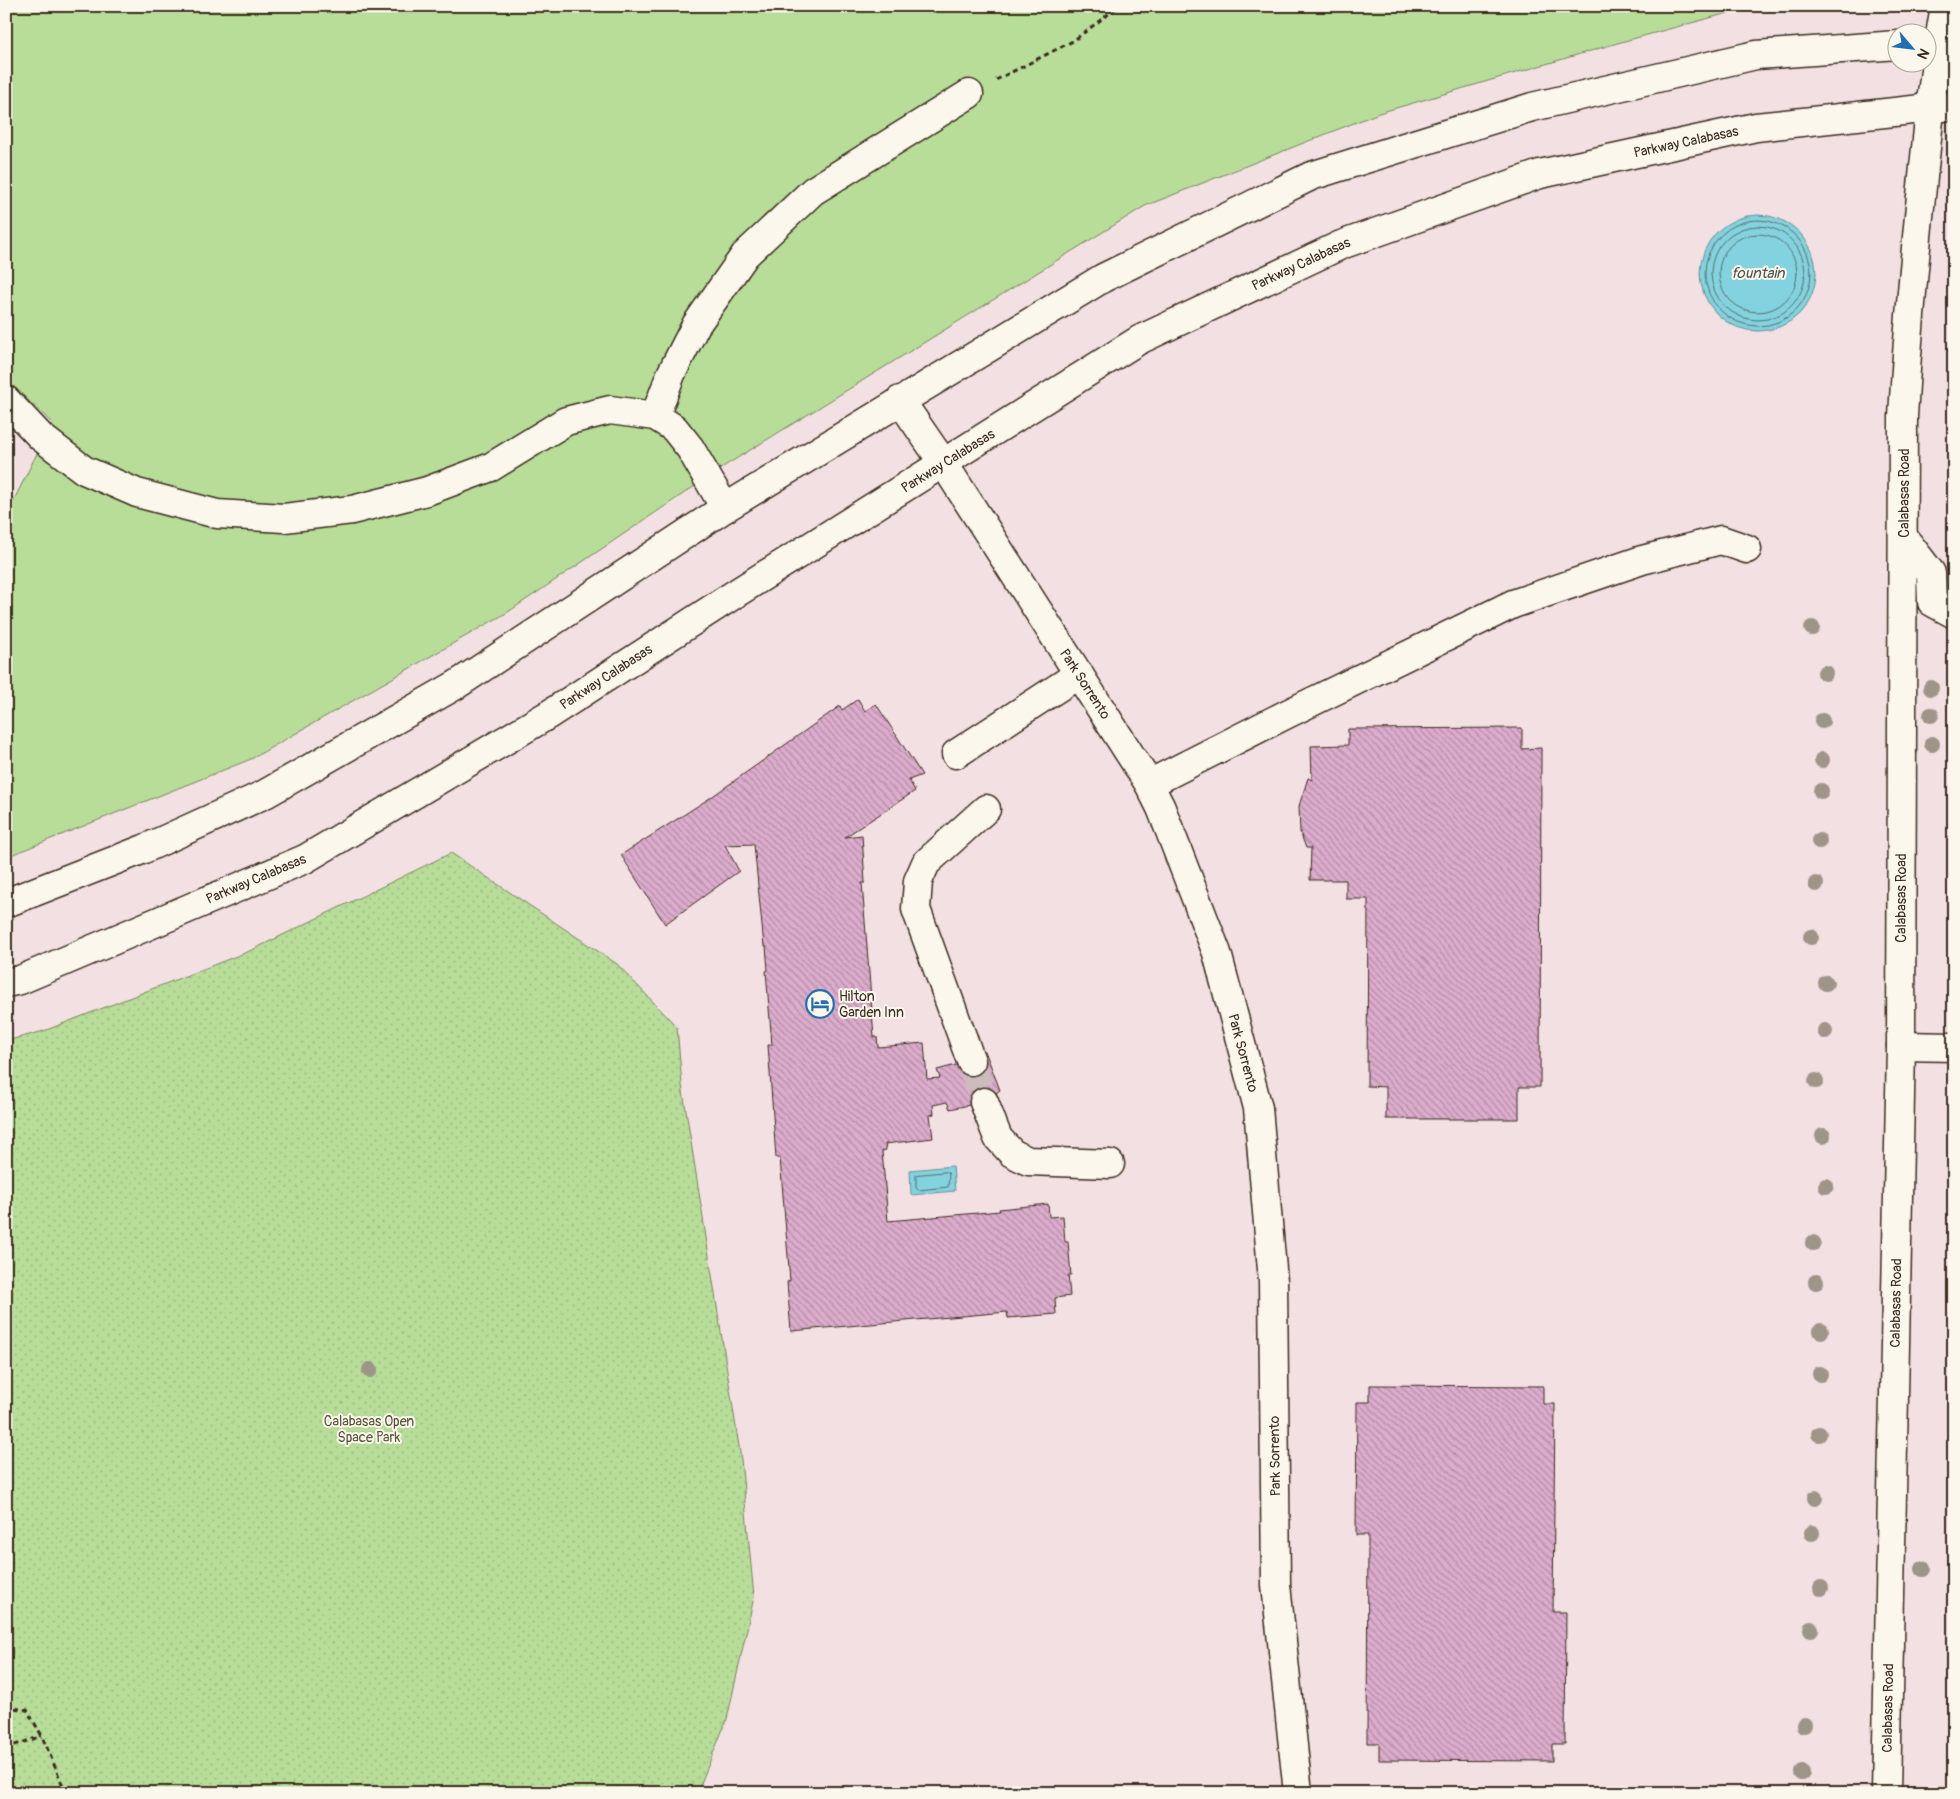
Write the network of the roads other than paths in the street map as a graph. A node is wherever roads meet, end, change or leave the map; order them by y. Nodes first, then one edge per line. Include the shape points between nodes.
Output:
1 (1945, 6) edge
2 (1940, 42) edge
3 (1888, 46) edge
4 (969, 94) road end
5 (1942, 107) edge
6 (6, 400) edge
7 (900, 400) junction
8 (655, 416) junction
9 (944, 464) junction
10 (725, 508) junction
11 (1904, 538) junction
12 (1747, 549) dead end
13 (1954, 614) edge
14 (1079, 674) junction
15 (956, 754) dead end
16 (1149, 784) junction
17 (986, 809) dead end
18 (6, 903) edge
19 (6, 983) edge
20 (1900, 1046) junction
21 (1954, 1047) edge
22 (971, 1061) tunnel mouth
23 (984, 1102) tunnel mouth
24 (1110, 1164) dead end
25 (1298, 1793) edge
26 (1886, 1793) edge

1 - 2 street, Calabasas Road
2 - 5 street, Calabasas Road
3 - 7 street via 1756,55 1532,107 1311,176 1103,278
4 - 8 street via 813,191 746,255 696,325 671,374
5 - 9 street, Parkway Calabasas via 1756,127 1540,174 1341,245 1139,340
5 - 11 street, Calabasas Road via 1907,340
6 - 8 street via 41,437 84,470 137,493 217,514 284,518 352,510 427,491 491,467 566,421 610,410
7 - 9 street, Park Sorrento
7 - 10 street
8 - 10 street via 674,428 690,448
9 - 14 street, Park Sorrento
9 - 19 street, Parkway Calabasas via 548,715 305,859 20,980
10 - 18 street via 456,685 265,794 144,849
11 - 13 street via 1931,573 1932,602
11 - 20 street, Calabasas Road
12 - 16 street via 1721,540 1642,560 1513,604
14 - 15 street
14 - 16 street, Park Sorrento
16 - 25 street, Park Sorrento via 1217,953 1258,1108 1272,1281 1276,1585
17 - 22 street via 926,863 918,881 916,909
20 - 21 street
20 - 26 street, Calabasas Road
23 - 24 street via 998,1138 1012,1153 1028,1161

